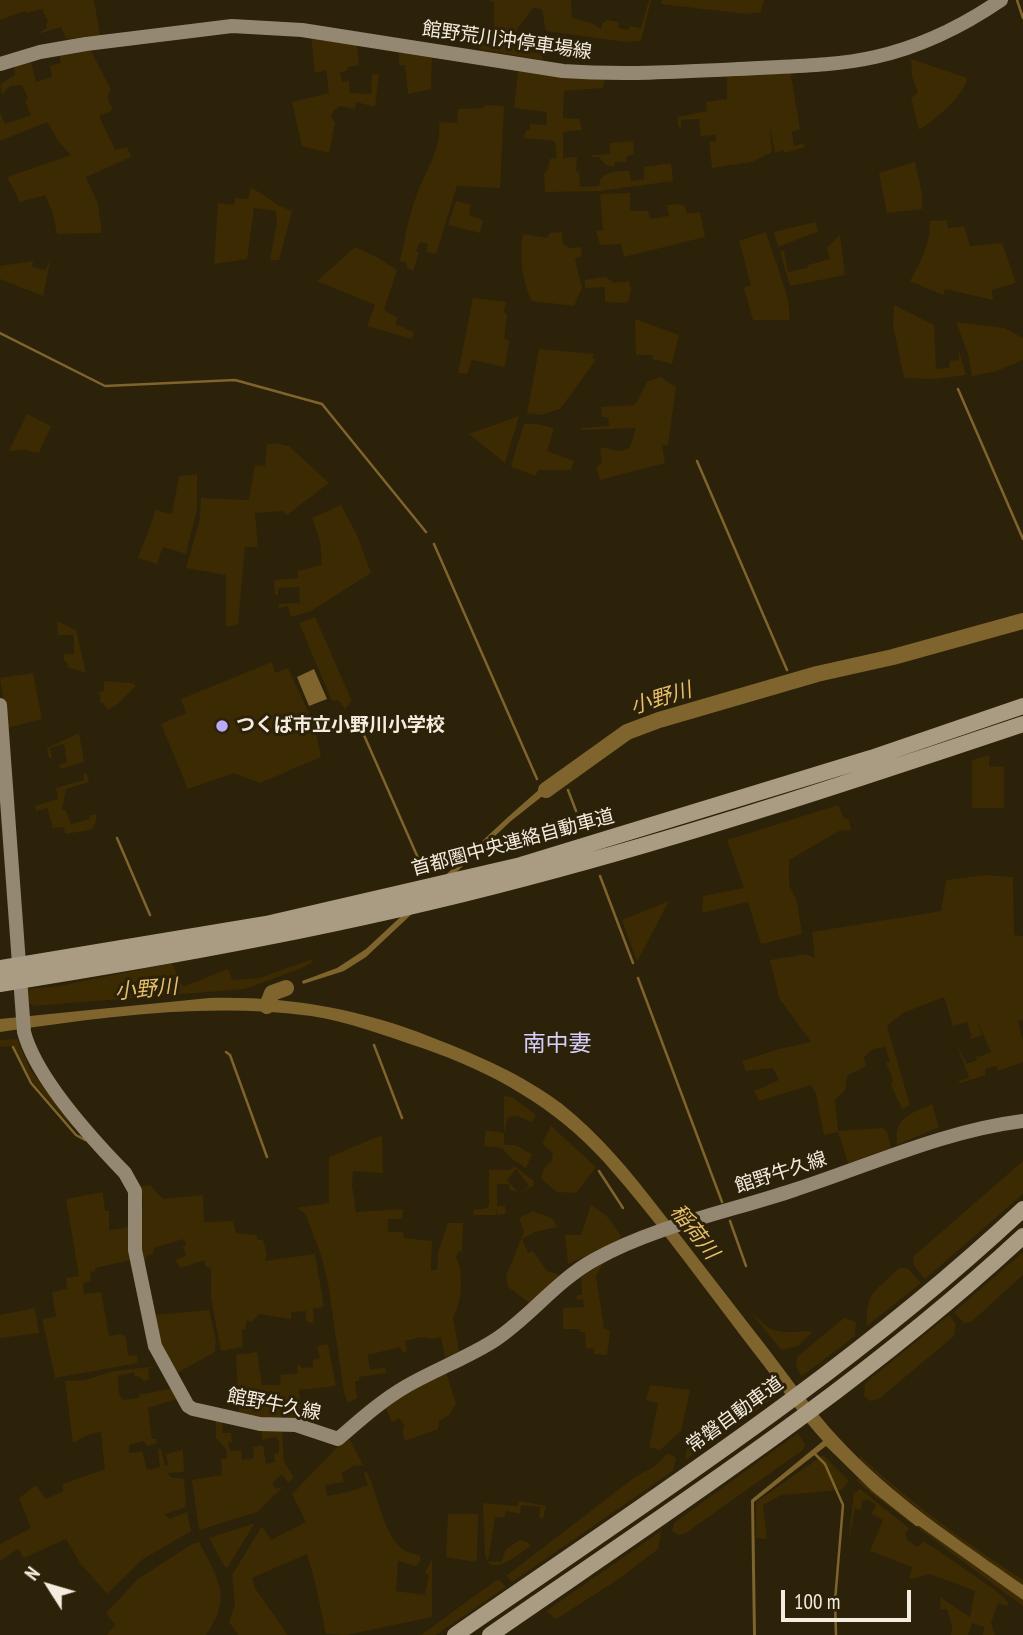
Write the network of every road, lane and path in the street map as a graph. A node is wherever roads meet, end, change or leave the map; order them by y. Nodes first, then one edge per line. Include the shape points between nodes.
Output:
1 (1001, 0) edge
2 (0, 64) edge
3 (0, 705) edge
4 (1023, 706) edge
5 (1023, 723) edge
6 (0, 968) edge
7 (0, 984) edge
8 (1023, 1121) edge
9 (1023, 1209) edge
10 (1023, 1236) edge
11 (455, 1635) edge
12 (490, 1635) edge

1 - 2 main road, 館野荒川沖停車場線 via 906,48 856,60 638,75 562,71 302,30 232,26 86,44
3 - 8 main road, 館野牛久線 via 21,1014 28,1048 41,1072 133,1185 135,1250 155,1346 193,1409 260,1424 296,1425 338,1439 402,1389 495,1340 590,1262 657,1233 951,1134
4 - 6 highway, 首都圏中央連絡自動車道, bridge via 871,758 522,865 266,924
5 - 7 highway, 首都圏中央連絡自動車道, bridge via 766,808 525,878 268,938
9 - 11 highway, 常磐自動車道 via 916,1302 787,1404
10 - 12 highway via 816,1407

